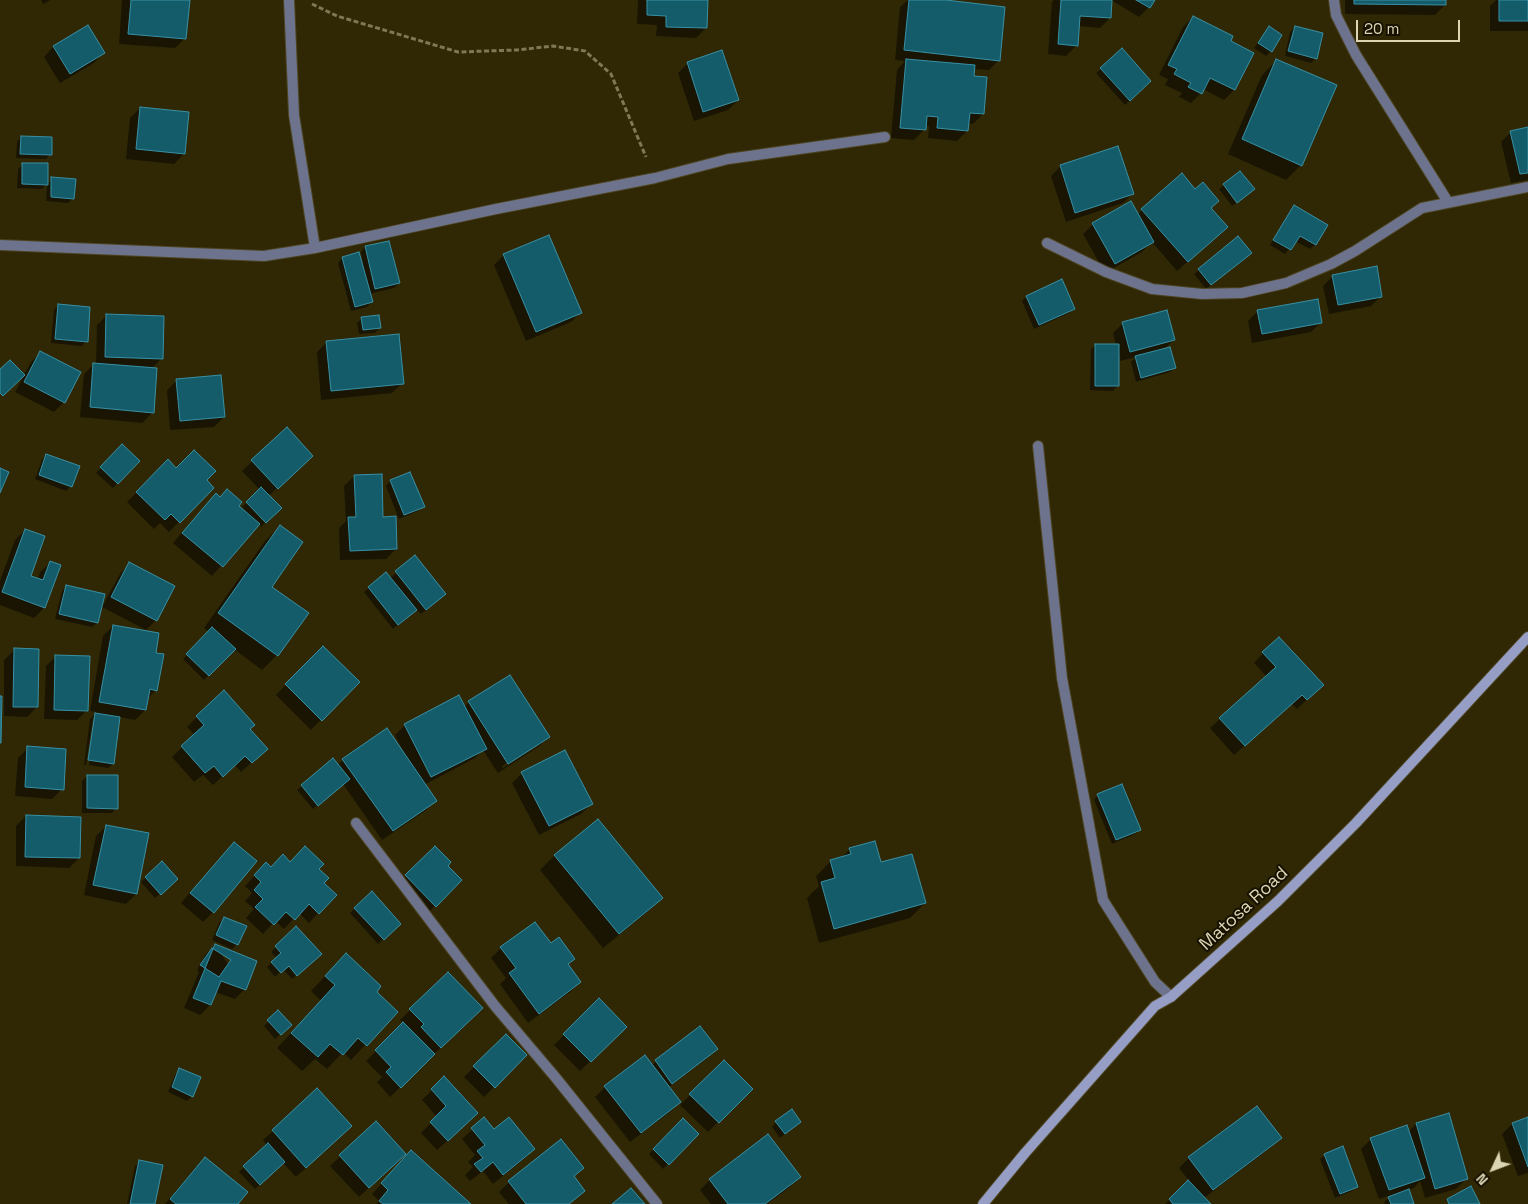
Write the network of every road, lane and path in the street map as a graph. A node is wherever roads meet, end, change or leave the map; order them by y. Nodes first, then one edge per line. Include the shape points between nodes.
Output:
1 (289, 0) edge
2 (1334, 0) edge
3 (311, 4) dead end
4 (885, 137) dead end
5 (655, 178) junction
6 (1528, 187) edge
7 (1448, 202) junction
8 (1047, 244) dead end
9 (0, 246) edge
10 (315, 248) junction
11 (1038, 446) dead end
12 (1528, 637) edge
13 (356, 823) dead end
14 (1171, 997) junction
15 (657, 1204) edge
16 (983, 1204) edge

1 - 10 street via 294,115
2 - 7 street via 1336,15 1356,55
3 - 5 path via 337,16 458,52 554,46 585,51 611,74
4 - 5 street via 728,159
5 - 10 street
6 - 7 street
7 - 8 street via 1422,208 1331,264 1286,283 1242,293 1202,294 1152,289
9 - 10 street via 264,256
11 - 14 street via 1062,678 1103,900 1155,982
12 - 14 street, Matosa Road via 1350,829 1278,901
13 - 15 street via 495,1006
14 - 16 street, Matosa Road via 1155,1006 1136,1026

